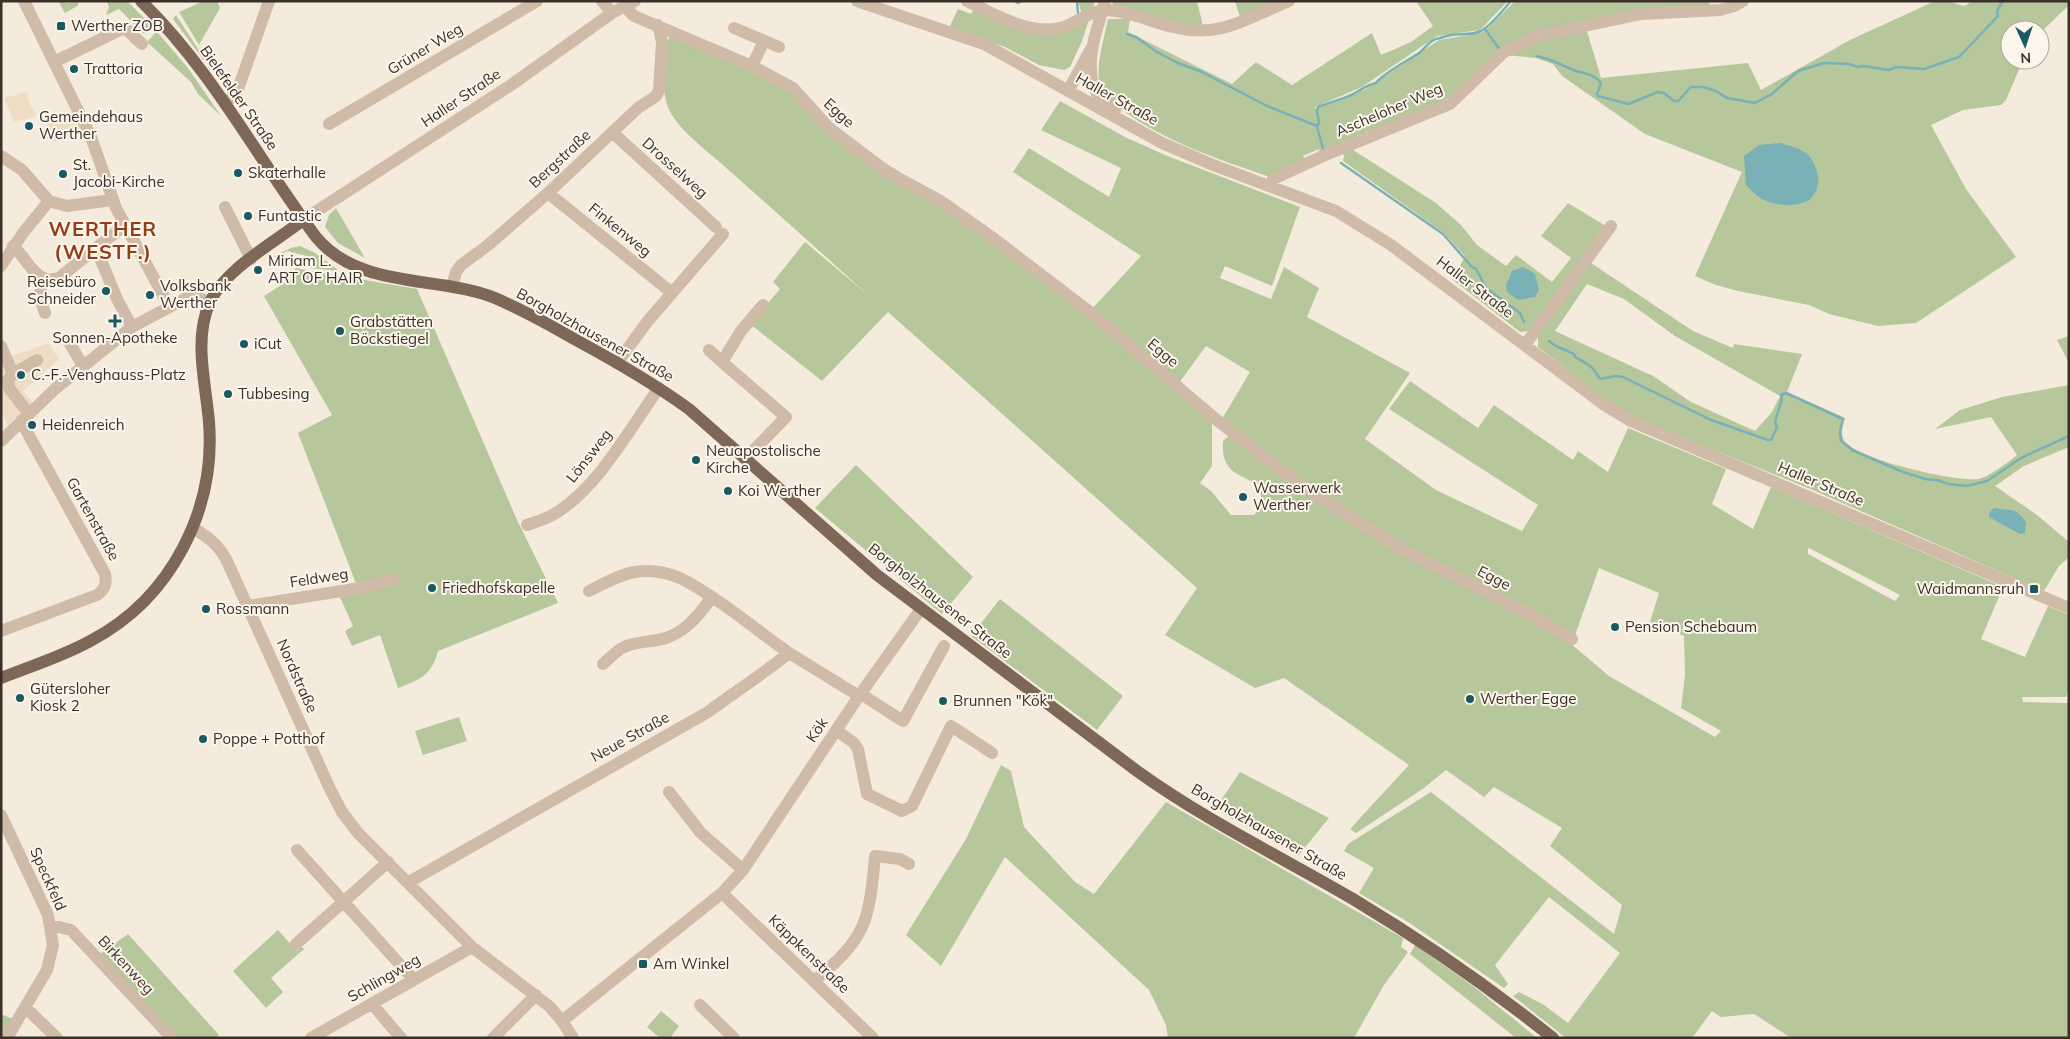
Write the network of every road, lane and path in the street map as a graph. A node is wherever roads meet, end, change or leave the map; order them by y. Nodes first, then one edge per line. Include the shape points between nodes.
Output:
1 (24, 1) edge
2 (141, 1) edge
3 (269, 1) edge
4 (537, 1) edge
5 (602, 1) edge
6 (857, 1) edge
7 (967, 1) edge
8 (1104, 1) edge
9 (1289, 1) edge
10 (1743, 1) edge
11 (629, 4) edge
12 (612, 13) junction
13 (658, 25) junction
14 (734, 28) dead end
15 (676, 32) junction
16 (764, 41) junction
17 (662, 42) junction
18 (1094, 42) junction
19 (142, 44) dead end
20 (779, 47) dead end
21 (54, 62) junction
22 (752, 66) junction
23 (1092, 77) junction
24 (1074, 94) junction
25 (225, 104) junction
26 (329, 124) dead end
27 (1129, 126) junction
28 (612, 132) junction
29 (1, 156) edge
30 (1270, 186) junction
31 (548, 193) junction
32 (112, 200) junction
33 (48, 201) junction
34 (225, 208) dead end
35 (303, 220) junction
36 (125, 226) junction
37 (1612, 226) dead end
38 (13, 246) junction
39 (96, 248) junction
40 (251, 259) junction
41 (1, 266) edge
42 (46, 280) junction
43 (452, 286) junction
44 (671, 292) junction
45 (210, 304) junction
46 (762, 304) dead end
47 (169, 306) junction
48 (45, 313) dead end
49 (132, 327) junction
50 (69, 342) dead end
51 (1525, 345) junction
52 (1, 346) edge
53 (709, 350) dead end
54 (37, 360) dead end
55 (617, 362) junction
56 (722, 362) junction
57 (83, 366) junction
58 (7, 377) edge
59 (659, 388) junction
60 (25, 418) junction
61 (1, 441) edge
62 (745, 459) junction
63 (527, 525) dead end
64 (193, 528) junction
65 (395, 578) dead end
66 (588, 591) dead end
67 (711, 598) junction
68 (248, 606) junction
69 (2069, 608) edge
70 (921, 609) junction
71 (1, 631) edge
72 (1572, 639) dead end
73 (944, 646) dead end
74 (789, 653) junction
75 (603, 664) dead end
76 (1, 678) edge
77 (860, 695) junction
78 (836, 730) junction
79 (992, 754) dead end
80 (669, 792) dead end
81 (1, 815) edge
82 (297, 850) dead end
83 (388, 862) junction
84 (909, 864) dead end
85 (743, 870) junction
86 (409, 882) junction
87 (722, 893) junction
88 (344, 902) junction
89 (51, 928) junction
90 (296, 944) dead end
91 (472, 947) junction
92 (413, 979) junction
93 (814, 981) junction
94 (536, 996) junction
95 (372, 1004) junction
96 (700, 1004) dead end
97 (25, 1007) junction
98 (562, 1021) junction
99 (7, 1038) edge
100 (57, 1038) edge
101 (172, 1038) edge
102 (311, 1038) edge
103 (401, 1038) edge
104 (494, 1038) edge
105 (573, 1038) edge
106 (734, 1038) edge
107 (873, 1038) edge
108 (1553, 1038) edge

1 - 21 street
2 - 25 main road, Bielefelder Straße via 184,49
3 - 25 street via 237,92
4 - 26 street, Grüner Weg
5 - 12 street
6 - 24 street, Haller Straße via 984,44
7 - 9 street via 1031,29 1062,28 1104,10 1201,32 1225,28
8 - 18 street, bridge
10 - 30 street, Ascheloher Weg via 1720,10 1641,14 1538,36 1504,52 1450,104 1323,156 1273,179
11 - 12 street, Haller Straße
11 - 13 street, Egge via 629,13
12 - 35 street, Haller Straße via 511,84
13 - 15 street, Egge
13 - 17 street, Bergstraße
14 - 16 street
15 - 17 street
15 - 22 street, Egge
16 - 20 street
16 - 22 street
17 - 28 street, Bergstraße via 658,93
18 - 23 street
18 - 24 street
19 - 21 street via 122,29
21 - 32 street via 91,137
22 - 72 street, Egge via 793,88 829,128 880,166 939,200 994,238 1090,312 1218,421 1297,482 1398,547
23 - 24 street
23 - 27 street via 1101,99
24 - 27 street, Haller Straße
25 - 35 main road, Bielefelder Straße
27 - 30 street, Haller Straße via 1213,165
28 - 31 street, Bergstraße
28 - 44 street, Drosselweg via 719,231
29 - 33 street via 22,170
30 - 51 street, Haller Straße via 1336,211 1364,227
31 - 43 street, Bergstraße via 488,246 461,265
31 - 44 street, Finkenweg
32 - 33 street via 67,206
32 - 36 street
33 - 38 street
34 - 40 street
35 - 40 main road
35 - 43 main road, Borgholzhausener Straße via 324,247 356,268
36 - 39 street
36 - 47 street
37 - 51 street
38 - 41 street
38 - 42 street
39 - 42 street via 59,278
39 - 49 street
40 - 45 main road via 227,279
42 - 48 street via 39,295
43 - 55 main road, Borgholzhausener Straße via 496,299
44 - 55 street
45 - 47 street via 190,296
45 - 64 main road via 201,347 210,456 203,497
46 - 56 street
47 - 49 street
49 - 57 street
50 - 57 street
51 - 69 street, Haller Straße via 1603,404 1632,421
52 - 58 street
53 - 56 street
54 - 58 street
55 - 59 main road, Borgholzhausener Straße
56 - 62 street via 786,418
57 - 60 street
58 - 60 street via 9,388
59 - 62 main road, Borgholzhausener Straße via 689,409
59 - 63 street, Lönsweg via 600,471 576,498 558,512
60 - 61 street
60 - 71 street, Gartenstraße via 106,580 97,595
62 - 70 main road, Borgholzhausener Straße via 877,575
64 - 68 street, Nordstraße via 221,550
64 - 76 main road via 155,590 129,616 92,641
65 - 68 street, Feldweg via 360,588
66 - 67 street via 617,577 653,571 683,580
67 - 74 street
67 - 75 street via 693,622 681,630 663,639 631,644
68 - 83 street, Nordstraße via 342,812
70 - 77 street, Kök
70 - 108 main road, Borgholzhausener Straße via 1178,799 1411,935
73 - 77 street via 903,721
74 - 77 street
74 - 86 street, Neue Straße via 708,712
77 - 78 street, Kök
78 - 79 street via 858,748 867,794 902,811 912,806 951,726
78 - 85 street, Kök
80 - 85 street via 701,833
81 - 89 street, Speckfeld via 48,915
82 - 88 street
83 - 86 street, Nordstraße
83 - 88 street
84 - 93 street via 900,858 874,856 868,914 860,934 840,959
85 - 87 street, Kök
86 - 91 street, Nordstraße
87 - 93 street, Käppkenstraße
87 - 98 street, Kök
88 - 90 street
88 - 92 street
89 - 97 street, Speckfeld via 53,945 49,964
89 - 101 street, Birkenweg via 71,930
91 - 92 street, Schlingweg
91 - 94 street, Nordstraße
92 - 95 street, Schlingweg
93 - 107 street, Käppkenstraße
94 - 98 street, Nordstraße
94 - 104 street
95 - 102 street, Schlingweg
95 - 103 street
96 - 106 street
97 - 99 street, Speckfeld
97 - 100 street
98 - 105 street, Nordstraße

